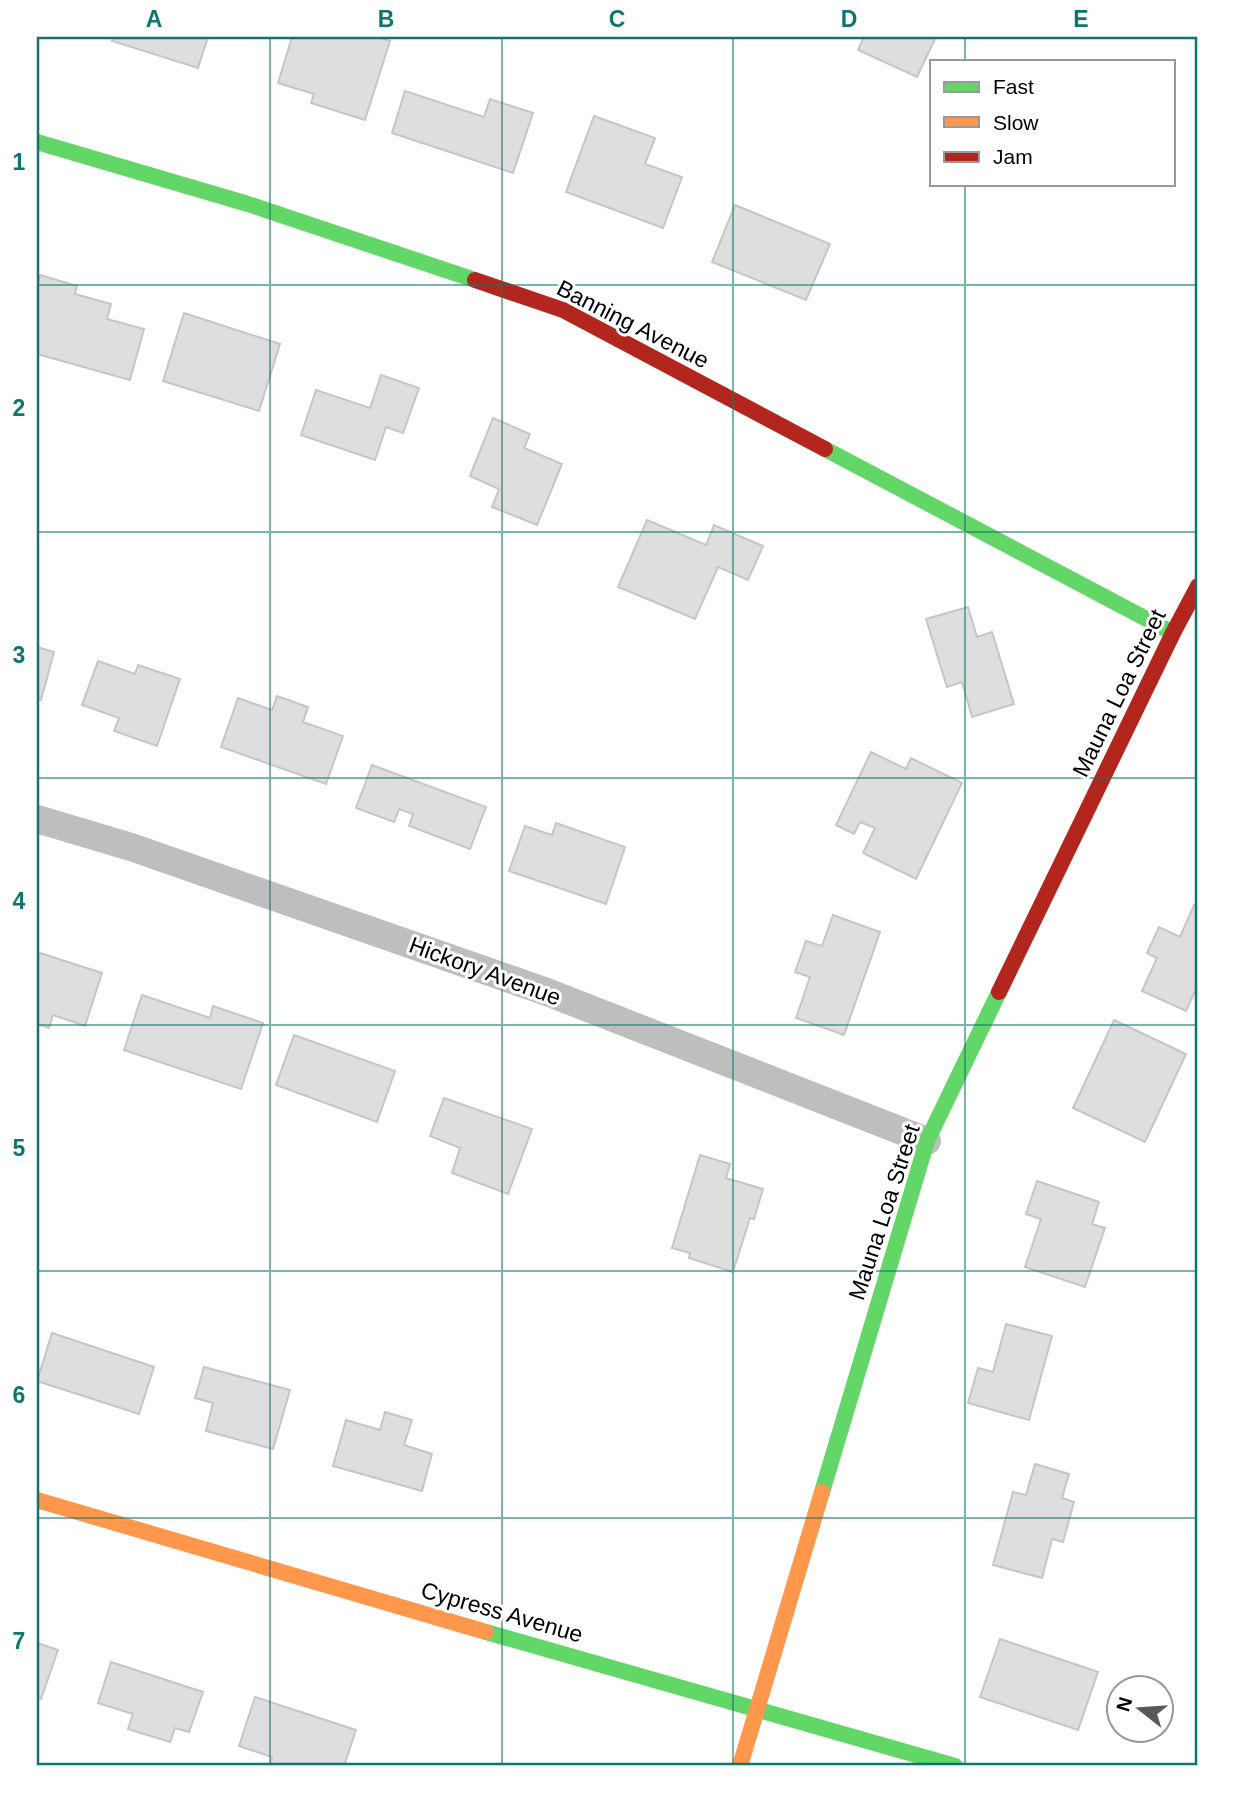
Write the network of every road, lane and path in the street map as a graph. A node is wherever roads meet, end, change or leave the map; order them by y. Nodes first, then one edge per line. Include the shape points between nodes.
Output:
1 (37, 142) edge
2 (1198, 586) edge
3 (1173, 633) junction
4 (37, 820) edge
5 (927, 1142) junction
6 (37, 1500) edge
7 (757, 1711) junction
8 (740, 1766) edge
9 (955, 1766) edge

1 - 3 street, Banning Avenue via 248,204 563,310
2 - 3 street, Mauna Loa Street
3 - 5 street, Mauna Loa Street
4 - 5 street, Hickory Avenue via 131,847 547,992
5 - 7 street, Mauna Loa Street
6 - 7 street, Cypress Avenue
7 - 8 street, Mauna Loa Street
7 - 9 street, Cypress Avenue

